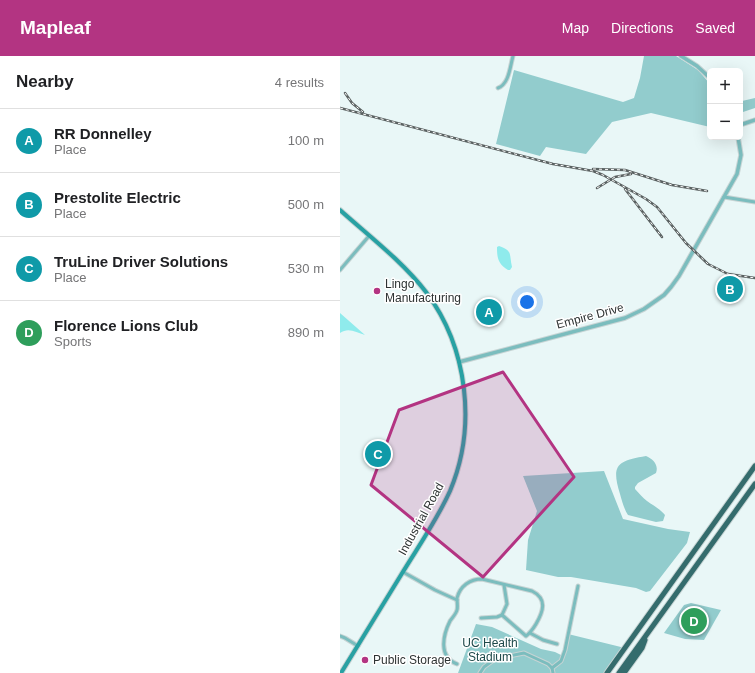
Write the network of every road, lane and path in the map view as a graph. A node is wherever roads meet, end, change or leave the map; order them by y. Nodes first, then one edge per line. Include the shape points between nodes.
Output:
1 (512, 56) edge
2 (681, 56) edge
3 (707, 75) edge
4 (498, 88) dead end
5 (755, 120) edge
6 (743, 124) edge
7 (738, 140) edge
8 (724, 197) junction
9 (755, 202) edge
10 (340, 210) edge
11 (369, 236) junction
12 (340, 270) edge
13 (459, 362) junction
14 (755, 466) edge
15 (755, 484) edge
16 (403, 572) junction
17 (504, 585) junction
18 (578, 586) dead end
19 (457, 600) junction
20 (502, 615) junction
21 (481, 618) dead end
22 (650, 630) junction
23 (530, 633) junction
24 (340, 636) edge
25 (557, 644) dead end
26 (358, 646) junction
27 (456, 664) dead end
28 (552, 668) junction
29 (341, 673) edge
30 (480, 673) edge
31 (553, 673) edge
32 (607, 673) edge
33 (619, 673) edge
34 (624, 673) edge

1 - 4 street via 505,83
2 - 3 street
5 - 6 street
7 - 8 street, Empire Drive via 741,155 739,168
8 - 9 street
8 - 13 street, Empire Drive via 679,276 664,295 644,309 618,320
10 - 11 main road, Industrial Road
11 - 12 street
11 - 13 main road, Industrial Road via 403,266 426,292 446,328
13 - 16 main road, Industrial Road via 466,412 457,468 439,513
14 - 32 highway
15 - 22 highway
16 - 19 street
16 - 26 main road, Industrial Road
17 - 19 street via 474,579 463,587
17 - 20 street via 506,604
17 - 23 street via 532,591 540,597 542,612
18 - 28 street via 564,655
19 - 27 street via 456,611 446,631 444,649 448,658
20 - 21 street via 497,618
20 - 23 street via 525,636
22 - 33 highway
22 - 34 highway via 642,648
23 - 25 street
24 - 26 street
26 - 29 main road, Industrial Road
28 - 30 street via 524,653 495,659
28 - 31 street

